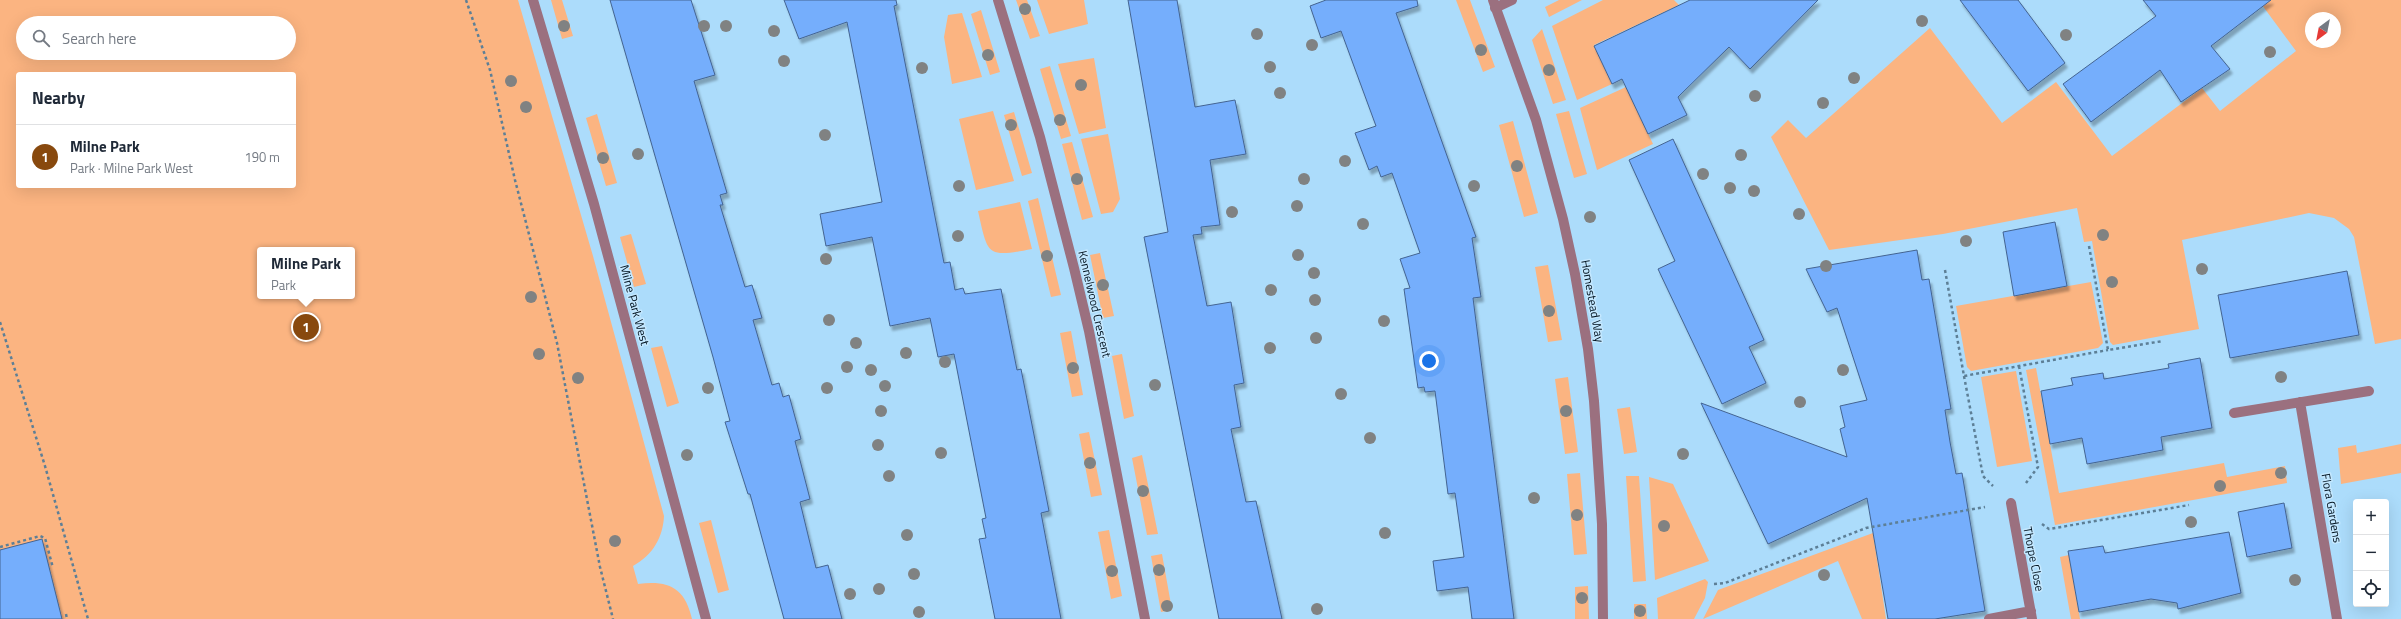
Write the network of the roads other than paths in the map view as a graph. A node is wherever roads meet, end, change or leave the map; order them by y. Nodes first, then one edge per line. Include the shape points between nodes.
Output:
1 (533, 0) edge
2 (998, 0) edge
3 (1512, 0) edge
4 (1494, 4) edge
5 (2369, 391) dead end
6 (2300, 402) junction
7 (2234, 413) dead end
8 (2011, 503) road end
9 (2032, 615) edge
10 (706, 619) edge
11 (1145, 619) edge
12 (1603, 619) edge
13 (1989, 619) edge
14 (2337, 619) edge

1 - 10 street, Milne Park West via 594,204
2 - 11 street, Kennelwood Crescent via 1040,137 1089,331
3 - 4 street
4 - 12 street, Homestead Way via 1536,120 1575,274 1594,401 1602,524
5 - 6 street
6 - 7 street
6 - 14 street, Flora Gardens
8 - 9 street, Thorpe Close
9 - 13 street

